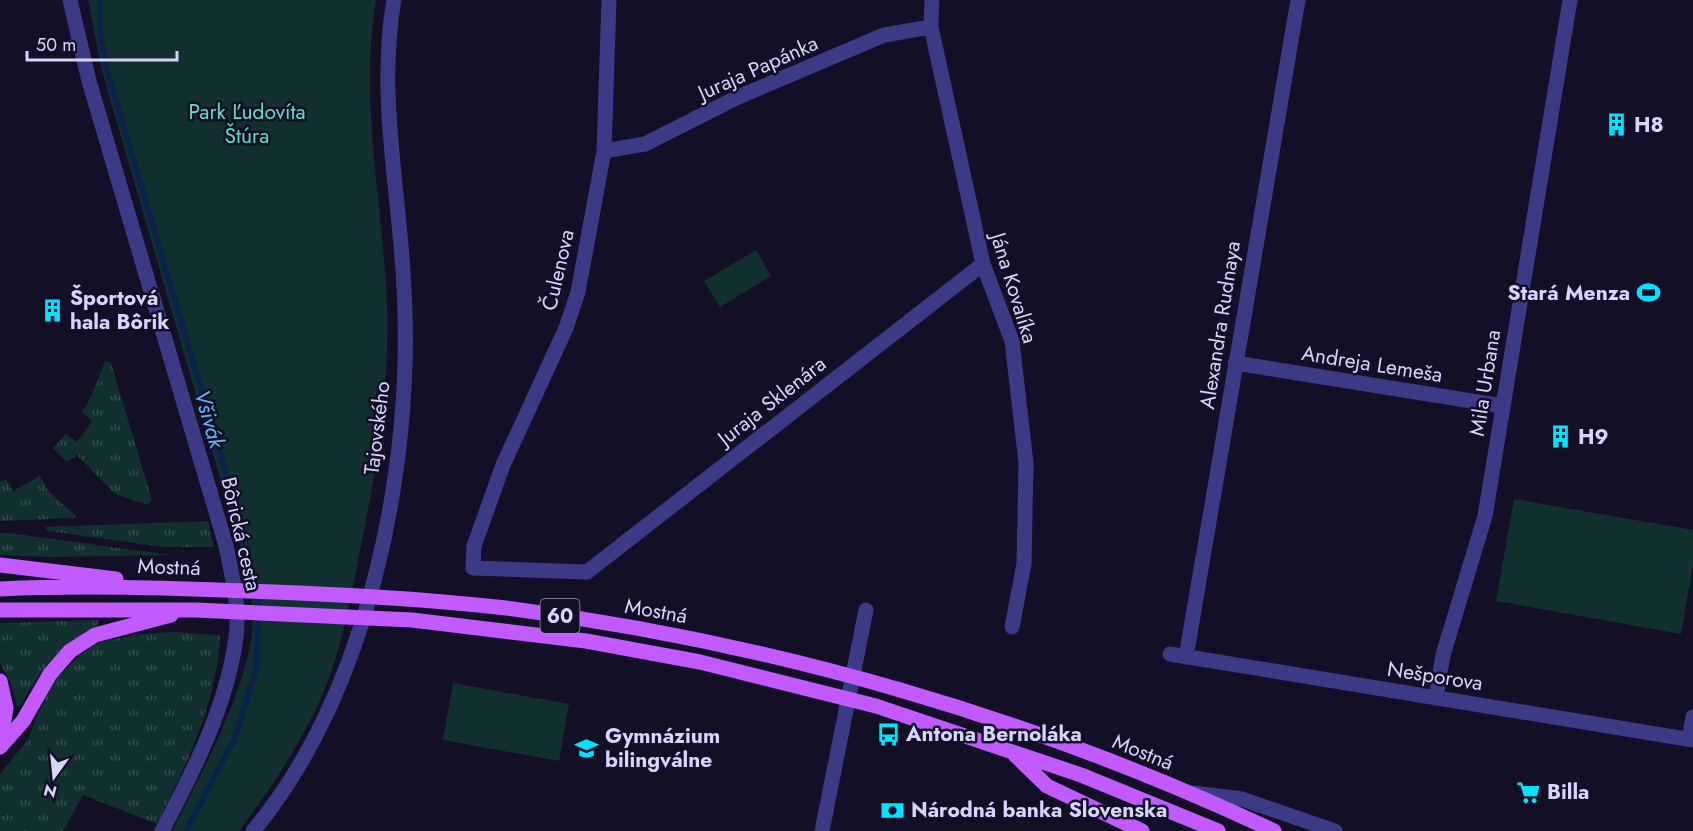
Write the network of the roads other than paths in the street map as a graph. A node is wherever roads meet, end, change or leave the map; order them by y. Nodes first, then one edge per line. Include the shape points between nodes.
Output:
1 (70, 0) edge
2 (394, 0) edge
3 (609, 0) edge
4 (932, 0) edge
5 (1298, 0) edge
6 (1570, 0) edge
7 (931, 27) junction
8 (603, 151) junction
9 (983, 264) junction
10 (1235, 363) junction
11 (1503, 406) junction
12 (0, 565) edge
13 (587, 572) joint
14 (189, 588) junction
15 (0, 589) edge
16 (0, 610) edge
17 (192, 610) junction
18 (866, 610) dead end
19 (1012, 627) dead end
20 (1170, 654) dead end
21 (1186, 657) junction
22 (0, 681) edge
23 (1436, 697) junction
24 (1693, 717) edge
25 (1691, 739) edge
26 (0, 746) edge
27 (1010, 751) junction
28 (1187, 792) junction
29 (162, 831) edge
30 (253, 831) edge
31 (822, 831) edge
32 (1142, 831) edge
33 (1218, 831) edge
34 (1274, 831) edge
35 (1335, 831) edge

1 - 29 street, Bôrická cesta via 89,81 220,525 235,594 236,636 217,711
2 - 30 street, Tajovského via 387,81 406,353 402,421 389,507 368,603 334,699 297,768
3 - 8 street, Čulenova
4 - 7 street, Jána Kovalíka
5 - 10 street, Alexandra Rudnaya
6 - 11 street, Mila Urbana
7 - 8 street, Juraja Papánka via 884,35 736,98 645,144
7 - 9 street, Jána Kovalíka
8 - 13 street, Čulenova via 578,292 566,328 504,465 474,546 473,568
9 - 13 street, Juraja Sklenára
9 - 19 street, Jána Kovalíka via 1012,341 1026,463 1024,564
10 - 11 street, Andreja Lemeša
10 - 21 street, Alexandra Rudnaya
11 - 23 street, Mila Urbana via 1485,516 1443,655
12 - 14 main road
14 - 15 main road, Mostná / 60
14 - 28 main road, Mostná / 60 via 413,599 589,620 705,641 801,662 959,708
16 - 17 main road, Mostná / 60
17 - 26 main road via 95,635 70,651 50,674 23,721
17 - 27 main road, Mostná / 60 via 412,620 586,641 699,662 876,706
18 - 31 street
20 - 21 street, Nešporova
21 - 23 street, Nešporova
22 - 26 main road via 6,708
23 - 25 street, Nešporova
24 - 25 street
27 - 32 main road via 1047,786
27 - 33 main road, Mostná / 60 via 1134,795
28 - 34 main road, Mostná / 60
28 - 35 street via 1242,799

